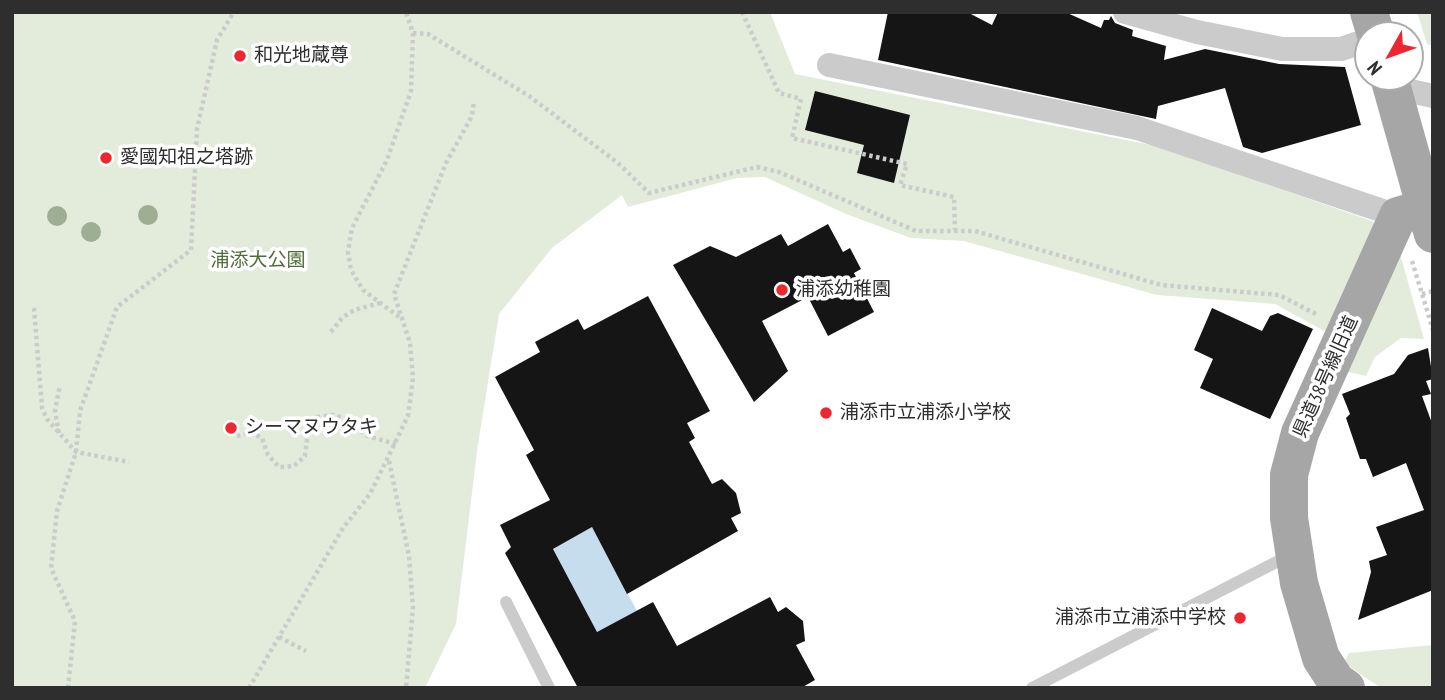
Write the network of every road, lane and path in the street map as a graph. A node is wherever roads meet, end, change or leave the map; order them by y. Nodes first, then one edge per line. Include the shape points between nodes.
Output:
1 (234, 12) edge
2 (742, 12) edge
3 (1125, 12) edge
4 (406, 13) edge
5 (413, 33) junction
6 (1354, 45) edge
7 (829, 65) dead end
8 (1392, 91) edge
9 (474, 101) dead end
10 (1417, 229) edge
11 (955, 230) junction
12 (1433, 291) edge
13 (1422, 294) junction
14 (381, 303) junction
15 (34, 308) dead end
16 (400, 317) junction
17 (1322, 317) dead end
18 (1433, 330) edge
19 (331, 332) dead end
20 (60, 384) dead end
21 (59, 433) junction
22 (237, 436) dead end
23 (396, 444) junction
24 (76, 452) junction
25 (389, 461) junction
26 (129, 462) dead end
27 (1293, 553) junction
28 (506, 602) dead end
29 (279, 637) junction
30 (306, 650) dead end
31 (68, 688) edge
32 (249, 688) edge
33 (406, 688) edge
34 (549, 688) edge
35 (1032, 688) edge
36 (1346, 688) edge

1 - 24 path via 217,40 197,129 191,250 117,307 80,411
2 - 11 path via 779,93 800,99 792,138 907,164 900,185 954,197
3 - 6 street via 1282,49 1341,49
4 - 5 path
5 - 11 path via 428,34 529,96 618,163 649,193 757,167 779,172 916,231
5 - 14 path via 411,91 387,160 352,228 348,252 351,271 363,290
7 - 10 street via 1137,128
8 - 10 main road
9 - 16 path via 472,116 446,163 399,278 394,294
10 - 13 path
10 - 27 main road, 県道38号線旧道 via 1300,433 1289,475
11 - 17 path via 975,231 1161,285 1279,296
12 - 13 path
13 - 18 path
14 - 16 path
14 - 19 path via 354,310
15 - 21 path via 42,408
16 - 23 path via 410,344 413,378 408,416
20 - 21 path via 55,411
21 - 24 path
22 - 23 path via 251,432 262,438 279,467 294,466 304,456 317,417 348,419 367,436
23 - 25 path
24 - 26 path
24 - 31 path via 57,511 51,568 75,621
25 - 29 path
25 - 33 path via 413,608
27 - 35 lane
27 - 36 main road, 県道38号線旧道 via 1321,658
28 - 34 lane
29 - 30 path
29 - 32 path

